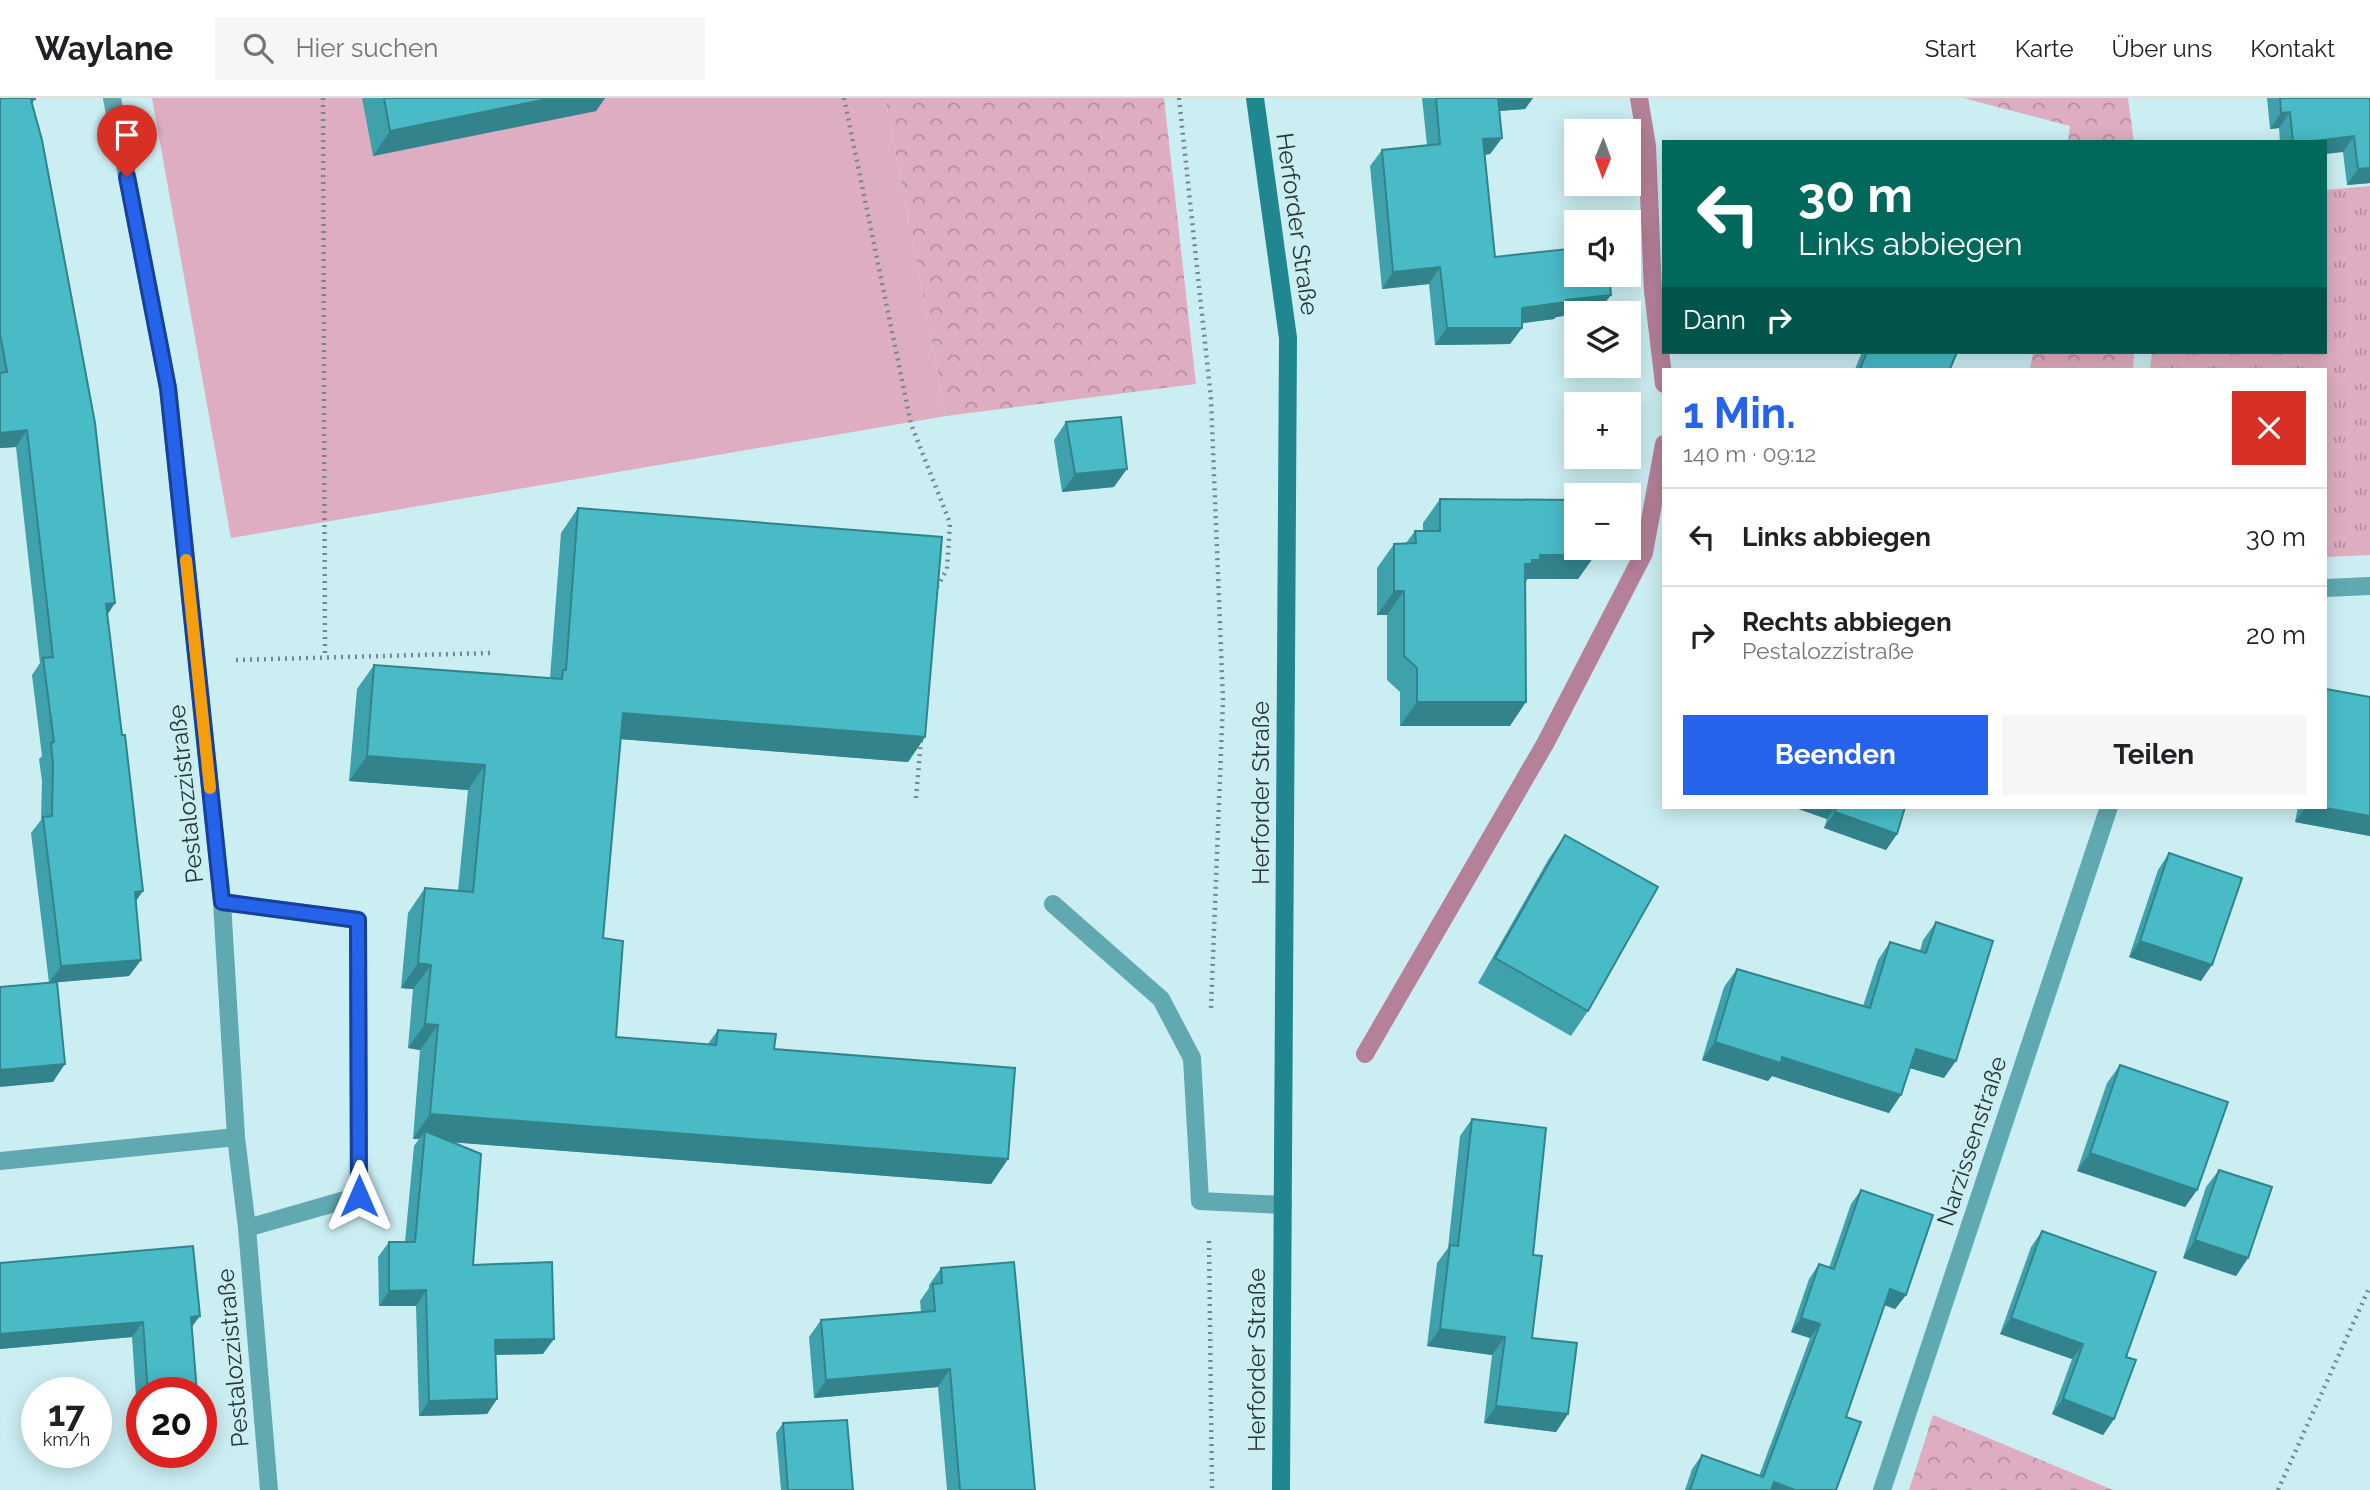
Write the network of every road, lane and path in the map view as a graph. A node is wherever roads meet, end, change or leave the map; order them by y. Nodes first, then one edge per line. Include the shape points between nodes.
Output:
1 (111, 98) edge
2 (323, 98) edge
3 (844, 98) edge
4 (1179, 98) edge
5 (1255, 98) edge
6 (2370, 586) edge
7 (2327, 588) edge
8 (932, 597) edge
9 (490, 653) dead end
10 (325, 657) junction
11 (197, 661) junction
12 (921, 731) edge
13 (916, 798) dead end
14 (2108, 809) edge
15 (222, 902) junction
16 (1053, 904) dead end
17 (1211, 1011) dead end
18 (236, 1137) junction
19 (0, 1161) edge
20 (1208, 1202) junction
21 (1283, 1205) junction
22 (247, 1228) junction
23 (2370, 1286) edge
24 (269, 1490) edge
25 (1212, 1490) edge
26 (1280, 1490) edge
27 (1882, 1490) edge
28 (2278, 1490) edge

1 - 11 street, Pestalozzistraße via 168,388
2 - 10 path
3 - 8 path via 911,424 950,523 947,569
4 - 17 path via 1211,399 1223,700
5 - 21 main road, Herforder Straße via 1288,338
6 - 7 street
9 - 10 path
10 - 11 path
11 - 15 street, Pestalozzistraße
12 - 13 path
14 - 27 street, Narzissenstraße
15 - 18 street, Pestalozzistraße
15 - 22 street via 358,920 359,1196
16 - 20 street via 1161,999 1192,1058 1200,1201
18 - 19 street
18 - 22 street, Pestalozzistraße
20 - 21 street
20 - 25 path
21 - 26 main road, Herforder Straße
22 - 24 street, Pestalozzistraße
23 - 28 path

